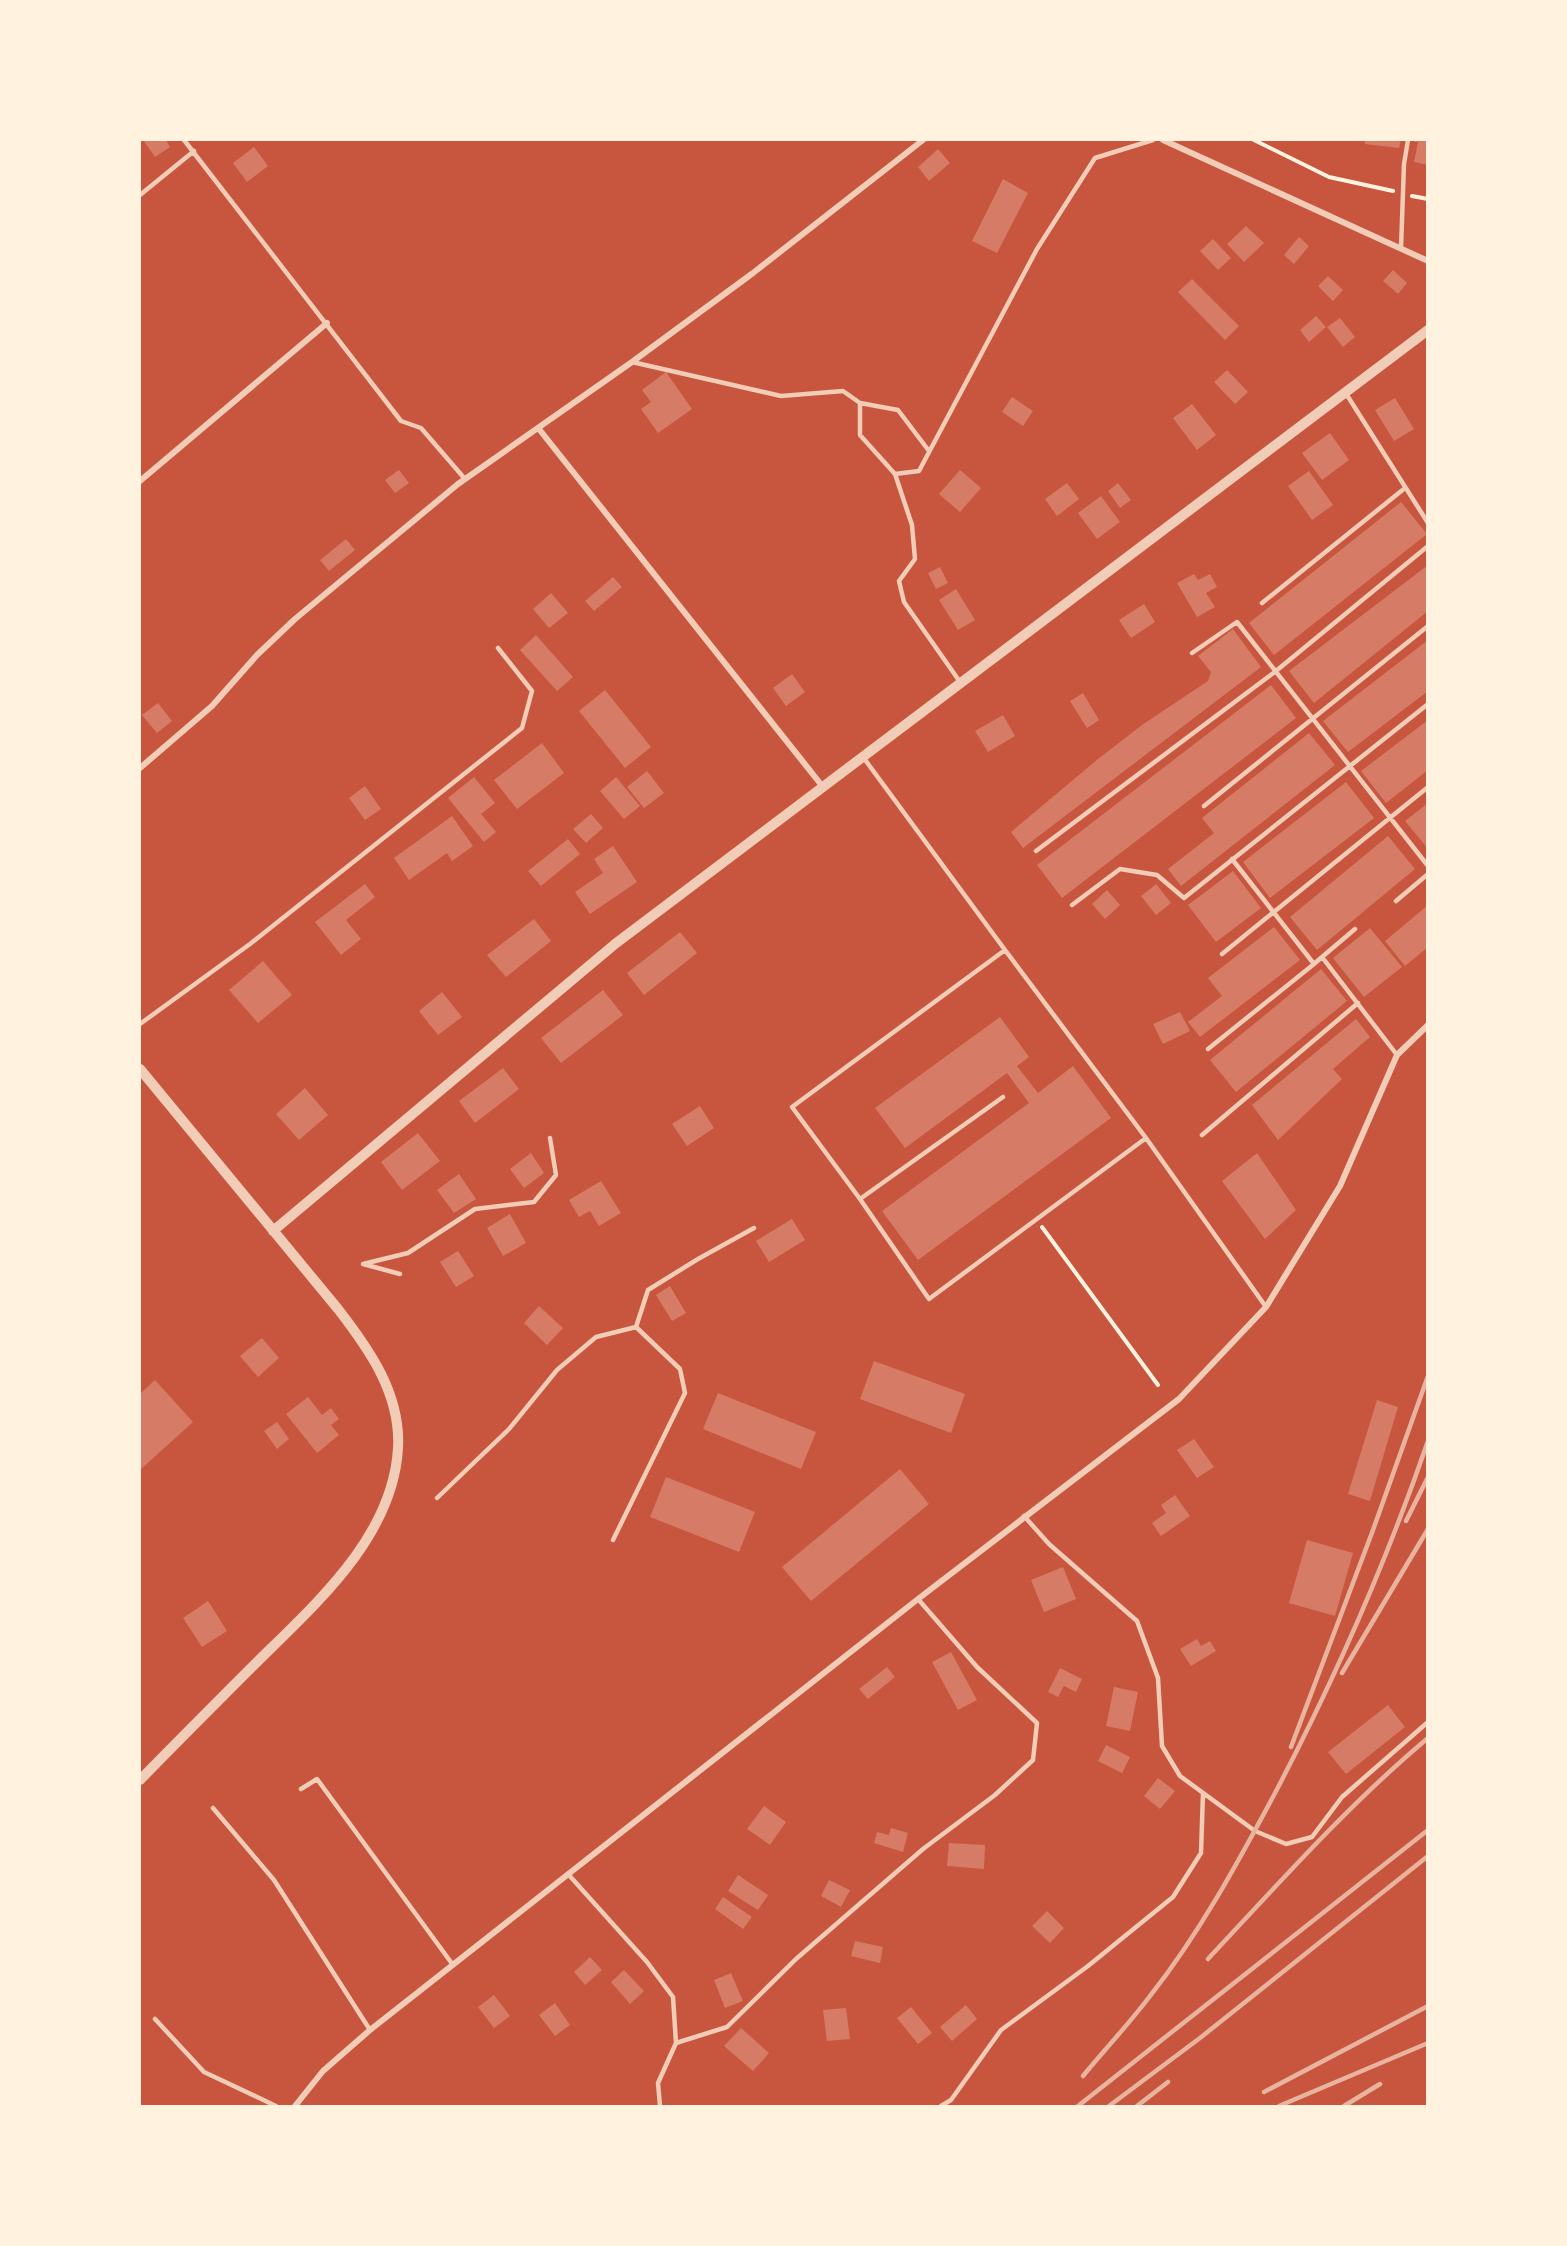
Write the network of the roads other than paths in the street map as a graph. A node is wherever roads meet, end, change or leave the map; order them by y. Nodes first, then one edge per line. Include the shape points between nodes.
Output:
1 (184, 140) edge
2 (923, 140) edge
3 (1154, 140) edge
4 (1163, 140) edge
5 (1408, 140) edge
6 (194, 151) junction
7 (140, 195) edge
8 (1401, 248) junction
9 (1428, 261) edge
10 (327, 323) junction
11 (1428, 330) edge
12 (632, 362) junction
13 (1345, 392) junction
14 (860, 403) junction
15 (539, 429) junction
16 (929, 451) junction
17 (895, 474) junction
18 (465, 479) junction
19 (140, 481) edge
20 (1405, 488) junction
21 (1428, 523) edge
22 (1428, 546) edge
23 (1262, 603) dead end
24 (1428, 626) edge
25 (498, 648) dead end
26 (1192, 653) dead end
27 (1276, 672) junction
28 (961, 683) junction
29 (1428, 704) edge
30 (1312, 718) junction
31 (863, 757) junction
32 (1350, 766) junction
33 (140, 768) edge
34 (823, 787) junction
35 (1428, 787) edge
36 (1204, 806) dead end
37 (1390, 818) junction
38 (1036, 852) dead end
39 (1232, 859) junction
40 (1428, 866) edge
41 (1428, 874) edge
42 (1396, 901) dead end
43 (1072, 905) dead end
44 (1274, 912) junction
45 (1355, 929) dead end
46 (1005, 950) junction
47 (1222, 954) dead end
48 (1322, 957) junction
49 (1314, 964) junction
50 (1358, 1003) junction
51 (140, 1024) edge
52 (1428, 1025) edge
53 (1208, 1049) dead end
54 (1397, 1054) junction
55 (140, 1069) edge
56 (1003, 1097) dead end
57 (1202, 1135) dead end
58 (550, 1138) dead end
59 (1146, 1138) junction
60 (860, 1199) junction
61 (754, 1228) dead end
62 (273, 1232) junction
63 (399, 1274) dead end
64 (1266, 1307) junction
65 (636, 1327) junction
66 (437, 1498) dead end
67 (1024, 1516) junction
68 (613, 1540) dead end
69 (918, 1599) junction
70 (1428, 1722) edge
71 (140, 1780) edge
72 (301, 1789) dead end
73 (1203, 1793) junction
74 (213, 1808) dead end
75 (568, 1874) junction
76 (453, 1965) junction
77 (155, 2019) dead end
78 (370, 2030) junction
79 (676, 2043) junction
80 (276, 2106) edge
81 (295, 2106) edge
82 (660, 2106) edge
83 (941, 2106) edge

1 - 6 lane
2 - 12 street
3 - 16 lane via 1095,158 1037,249
4 - 8 street
5 - 8 lane
6 - 7 lane
6 - 10 lane
8 - 9 street
10 - 18 lane via 401,421 421,428
10 - 19 street
11 - 13 street
12 - 14 lane via 781,396 843,391
12 - 15 street
13 - 20 lane
13 - 28 street
14 - 16 lane via 898,410
14 - 17 lane via 860,435
15 - 18 street
15 - 34 street
16 - 17 lane via 919,471
17 - 28 lane via 912,525 915,559 898,581 904,602
18 - 33 street via 296,619 257,655 212,706
20 - 21 lane
20 - 23 lane
22 - 27 lane
24 - 30 lane
25 - 51 lane via 532,691 522,728 250,944
26 - 27 lane via 1237,622
27 - 30 lane
27 - 38 lane
28 - 31 street
29 - 32 lane
30 - 32 lane
30 - 36 lane
31 - 34 street
31 - 46 lane
32 - 37 lane
32 - 39 lane
34 - 62 street via 615,944
35 - 37 lane
37 - 40 lane
37 - 44 lane
39 - 43 lane via 1184,898 1157,875 1120,869
39 - 44 lane
41 - 42 lane
44 - 47 lane
44 - 49 lane
45 - 48 lane
46 - 59 lane
46 - 60 lane via 792,1107
48 - 49 lane
48 - 50 lane
49 - 53 lane
50 - 54 lane
50 - 57 lane
52 - 54 street
54 - 64 street via 1340,1186
55 - 62 street
56 - 60 lane
58 - 63 lane via 556,1175 534,1202 475,1209 408,1253 363,1264
59 - 60 lane via 929,1299
59 - 64 lane
61 - 65 lane via 648,1290
62 - 71 street via 350,1325 384,1377 394,1407 397,1434 393,1481 368,1537 328,1589
64 - 67 street via 1179,1399
65 - 66 lane via 596,1337 557,1370 509,1429
65 - 68 lane via 680,1369 685,1393
67 - 69 street
67 - 73 lane via 1049,1544 1137,1621 1158,1678 1162,1746 1180,1776
69 - 75 street
69 - 79 lane via 977,1667 1037,1723 1033,1760 796,1959 727,2027
70 - 73 lane via 1342,1797 1312,1837 1286,1844 1255,1831
72 - 76 lane via 317,1779
73 - 83 lane via 1202,1853 1173,1897 1001,2030 951,2100
74 - 78 lane via 274,1880
75 - 76 street
75 - 79 lane via 673,1997
76 - 78 street
77 - 80 lane via 204,2073
78 - 81 street via 323,2071
79 - 82 lane via 658,2083

